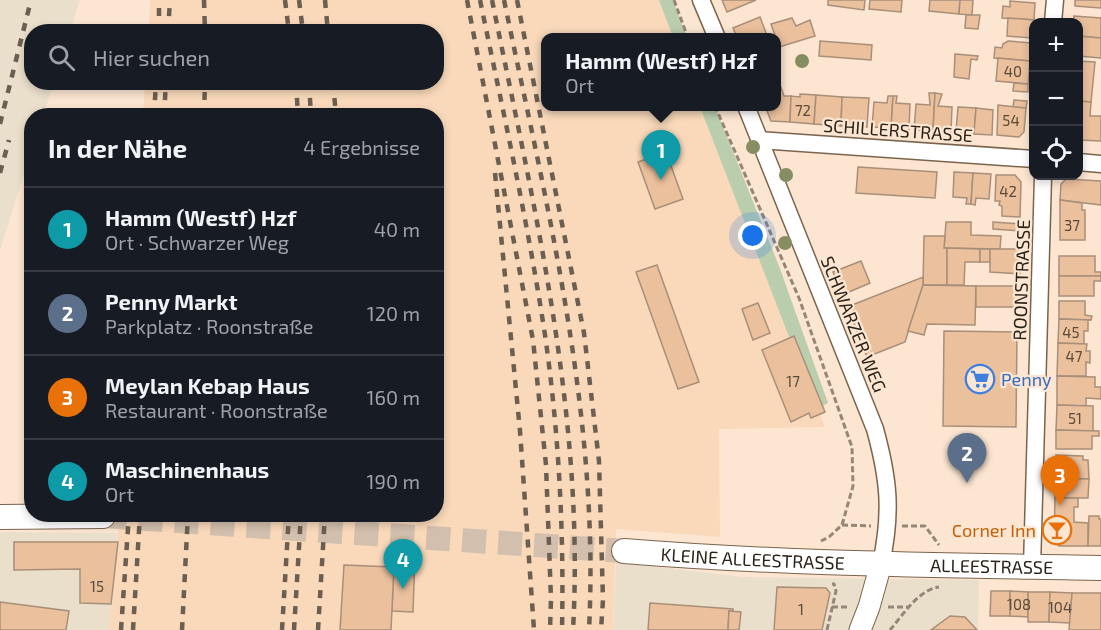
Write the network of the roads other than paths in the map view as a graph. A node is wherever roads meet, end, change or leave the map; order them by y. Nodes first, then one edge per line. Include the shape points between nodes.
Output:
1 (701, 0) edge
2 (1055, 0) edge
3 (1053, 18) edge
4 (715, 33) edge
5 (748, 111) edge
6 (759, 140) junction
7 (1029, 159) edge
8 (1083, 162) edge
9 (1101, 164) edge
10 (1043, 180) edge
11 (0, 517) edge
12 (24, 517) edge
13 (624, 551) tunnel mouth
14 (881, 564) junction
15 (1032, 567) junction
16 (1101, 568) edge
17 (860, 630) edge

1 - 4 street
2 - 3 street
5 - 6 street, SCHWARZER WEG
6 - 7 street, SCHILLERSTRASSE
6 - 14 street, SCHWARZER WEG via 875,429 886,468 888,506
8 - 9 street
10 - 15 street, ROONSTRASSE
11 - 12 main road
13 - 14 main road, KLEINE ALLEESTRASSE
14 - 15 main road, ALLEESTRASSE
14 - 17 street
15 - 16 main road, ALLEESTRASSE

